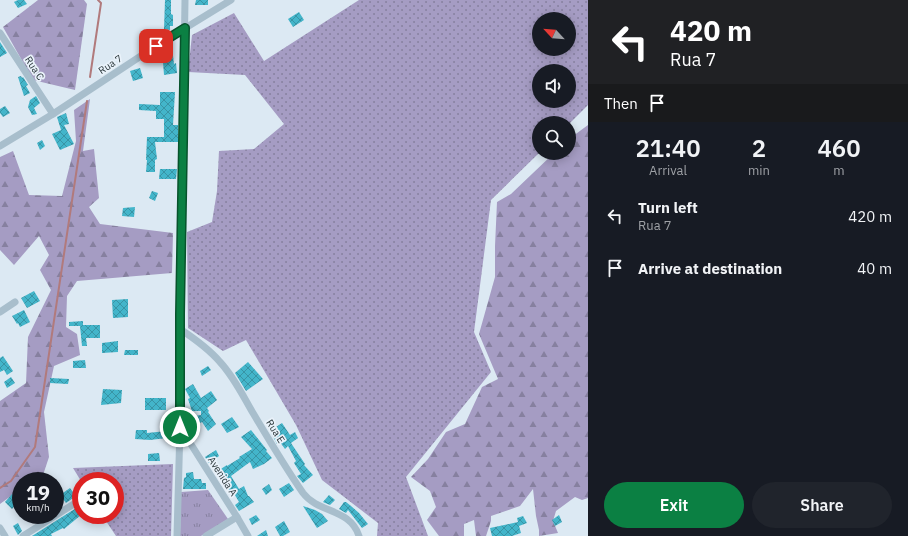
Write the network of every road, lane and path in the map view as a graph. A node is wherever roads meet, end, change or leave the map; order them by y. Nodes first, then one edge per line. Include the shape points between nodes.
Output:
1 (185, 0) edge
2 (231, 0) edge
3 (185, 28) junction
4 (0, 33) edge
5 (52, 114) junction
6 (0, 146) edge
7 (15, 302) dead end
8 (0, 312) edge
9 (180, 330) junction
10 (180, 427) junction
11 (72, 506) edge
12 (237, 517) junction
13 (0, 528) edge
14 (5, 536) edge
15 (23, 536) edge
16 (177, 536) edge
17 (206, 536) edge
18 (248, 536) edge
19 (359, 536) edge

1 - 3 street
2 - 3 street, Rua 7
3 - 5 street, Rua 7
3 - 9 street
4 - 5 street, Rua C
5 - 6 street, Rua 7
7 - 8 street
9 - 10 street
9 - 19 street, Rua E via 204,346 230,375 304,494 322,507 346,518 357,529
10 - 12 street, Avenida A
10 - 16 street
11 - 15 street
12 - 17 street
12 - 18 street, Avenida A
13 - 14 street

